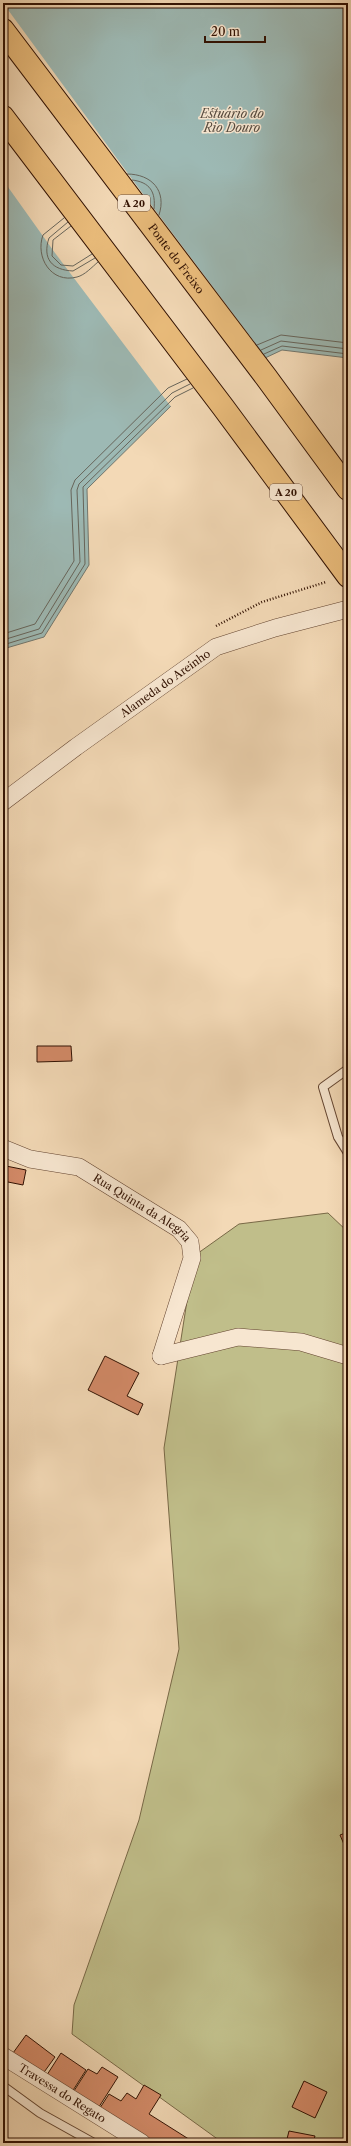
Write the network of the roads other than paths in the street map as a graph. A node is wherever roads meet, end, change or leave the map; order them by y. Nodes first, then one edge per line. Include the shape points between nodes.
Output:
1 (3, 30) edge
2 (3, 117) edge
3 (348, 489) edge
4 (348, 576) edge
5 (348, 609) edge
6 (3, 802) edge
7 (348, 1069) edge
8 (3, 1148) edge
9 (348, 1153) edge
10 (348, 1356) edge
11 (3, 2056) edge
12 (3, 2086) edge
13 (94, 2143) edge
14 (142, 2143) edge

1 - 3 highway, Ponte do Freixo / A 20
2 - 4 highway, A 20
5 - 6 street, Alameda do Areinho via 216,647 76,746
7 - 9 lane via 323,1087 338,1137
8 - 10 street, Rua Quinta da Alegria via 30,1159 79,1167 179,1229 190,1242 192,1258 161,1356 238,1337 301,1342
11 - 14 street, Travessa do Regato
12 - 13 lane via 40,2113

